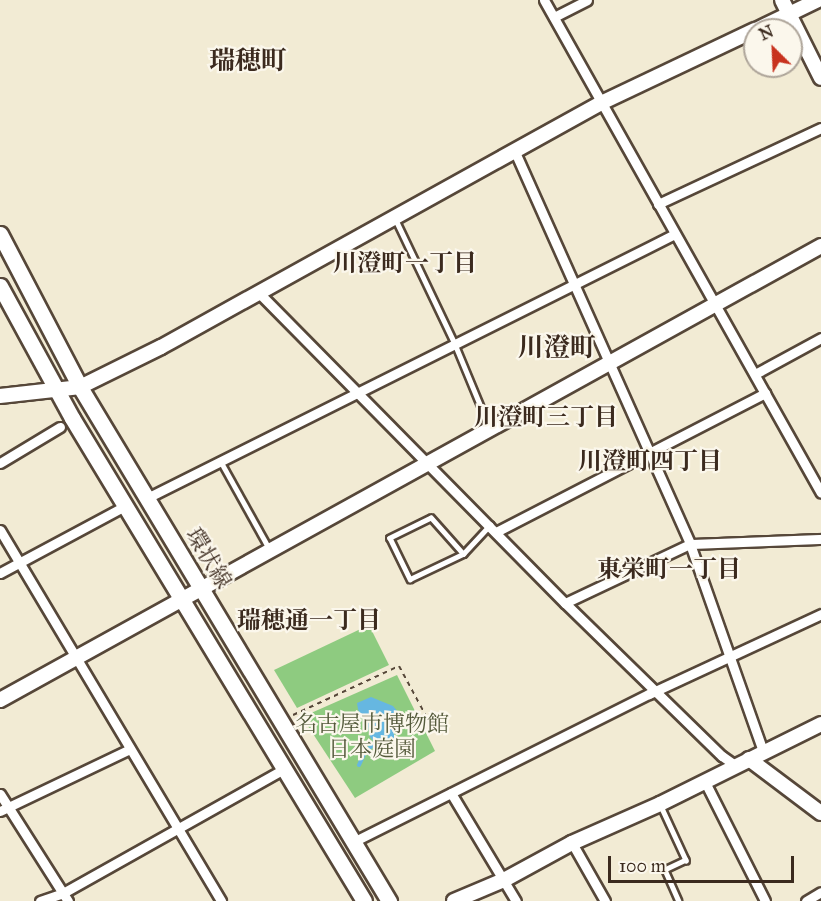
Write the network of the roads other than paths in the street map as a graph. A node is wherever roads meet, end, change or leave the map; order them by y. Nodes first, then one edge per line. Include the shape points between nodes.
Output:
1 (544, 0) edge
2 (587, 0) edge
3 (782, 0) edge
4 (818, 0) edge
5 (788, 15) junction
6 (554, 17) junction
7 (781, 18) edge
8 (743, 36) edge
9 (821, 78) edge
10 (601, 103) junction
11 (821, 128) edge
12 (514, 152) junction
13 (658, 204) junction
14 (395, 218) junction
15 (0, 234) edge
16 (675, 234) junction
17 (821, 246) edge
18 (574, 284) junction
19 (0, 286) edge
20 (259, 293) junction
21 (715, 304) junction
22 (821, 338) edge
23 (454, 344) junction
24 (609, 364) junction
25 (755, 374) junction
26 (80, 387) junction
27 (55, 390) junction
28 (356, 392) junction
29 (765, 393) junction
30 (0, 396) edge
31 (60, 427) dead end
32 (490, 429) junction
33 (649, 453) junction
34 (220, 460) junction
35 (428, 462) junction
36 (0, 463) edge
37 (821, 493) edge
38 (147, 498) junction
39 (125, 506) junction
40 (493, 529) junction
41 (0, 530) edge
42 (821, 539) edge
43 (690, 544) junction
44 (270, 550) junction
45 (463, 554) junction
46 (19, 563) junction
47 (0, 573) edge
48 (201, 588) junction
49 (182, 599) junction
50 (565, 603) junction
51 (821, 614) edge
52 (730, 657) junction
53 (75, 659) junction
54 (655, 691) junction
55 (0, 700) edge
56 (821, 724) edge
57 (130, 749) junction
58 (763, 751) junction
59 (749, 759) junction
60 (735, 765) junction
61 (284, 769) junction
62 (705, 782) junction
63 (451, 793) junction
64 (0, 794) edge
65 (660, 804) junction
66 (4, 809) edge
67 (821, 813) edge
68 (179, 829) junction
69 (353, 842) junction
70 (573, 843) junction
71 (504, 880) junction
72 (821, 892) edge
73 (66, 897) edge
74 (40, 901) edge
75 (221, 901) edge
76 (364, 901) edge
77 (389, 901) edge
78 (454, 901) edge
79 (516, 901) edge
80 (605, 901) edge
81 (680, 901) edge
82 (765, 901) edge
83 (806, 901) edge

1 - 6 street
2 - 6 street
3 - 5 street
4 - 5 street
5 - 7 street
5 - 9 street
6 - 10 street
8 - 10 street
10 - 12 street
10 - 13 street
11 - 13 street
12 - 14 street
12 - 18 street
13 - 16 street
14 - 20 street
14 - 23 lane
15 - 26 main road, 環状線
16 - 18 street
16 - 21 street
17 - 21 street
18 - 23 street
18 - 24 street
19 - 27 main road, 環状線
20 - 26 street
20 - 28 street
21 - 24 street
21 - 25 street
22 - 25 street
23 - 28 street
23 - 32 lane
24 - 32 street
24 - 33 street
25 - 29 street
26 - 27 street
26 - 38 main road, 環状線
27 - 30 street
27 - 39 main road, 環状線
28 - 34 street
28 - 35 street
29 - 33 street
29 - 37 street
31 - 36 street
32 - 35 street
33 - 40 street
33 - 43 street
34 - 38 street
34 - 44 lane
35 - 40 street
35 - 44 street
38 - 48 main road, 環状線
39 - 46 street
39 - 49 main road, 環状線
40 - 45 lane
40 - 50 street
41 - 46 street
42 - 43 street
43 - 50 street
43 - 52 street
44 - 48 street
45 - 45 lane via 410,579 390,538 431,518
46 - 47 street
46 - 53 street
48 - 49 street
48 - 69 main road, 環状線
49 - 53 street
49 - 61 main road, 環状線
50 - 54 street
51 - 52 street
52 - 54 street
52 - 58 street
53 - 55 street
53 - 57 street
54 - 60 street
54 - 63 street
56 - 58 street
57 - 66 street
57 - 68 street
58 - 59 street
59 - 60 street
59 - 67 street
60 - 62 street
61 - 68 street
61 - 76 main road, 環状線
62 - 65 street
62 - 82 street
63 - 69 street
63 - 71 street
64 - 66 street
65 - 70 street
65 - 81 lane via 686,860 665,870
66 - 73 street
68 - 73 street
68 - 75 street
69 - 77 main road, 環状線
70 - 71 street
70 - 80 street
71 - 78 street
71 - 79 street
72 - 83 street
73 - 74 street

